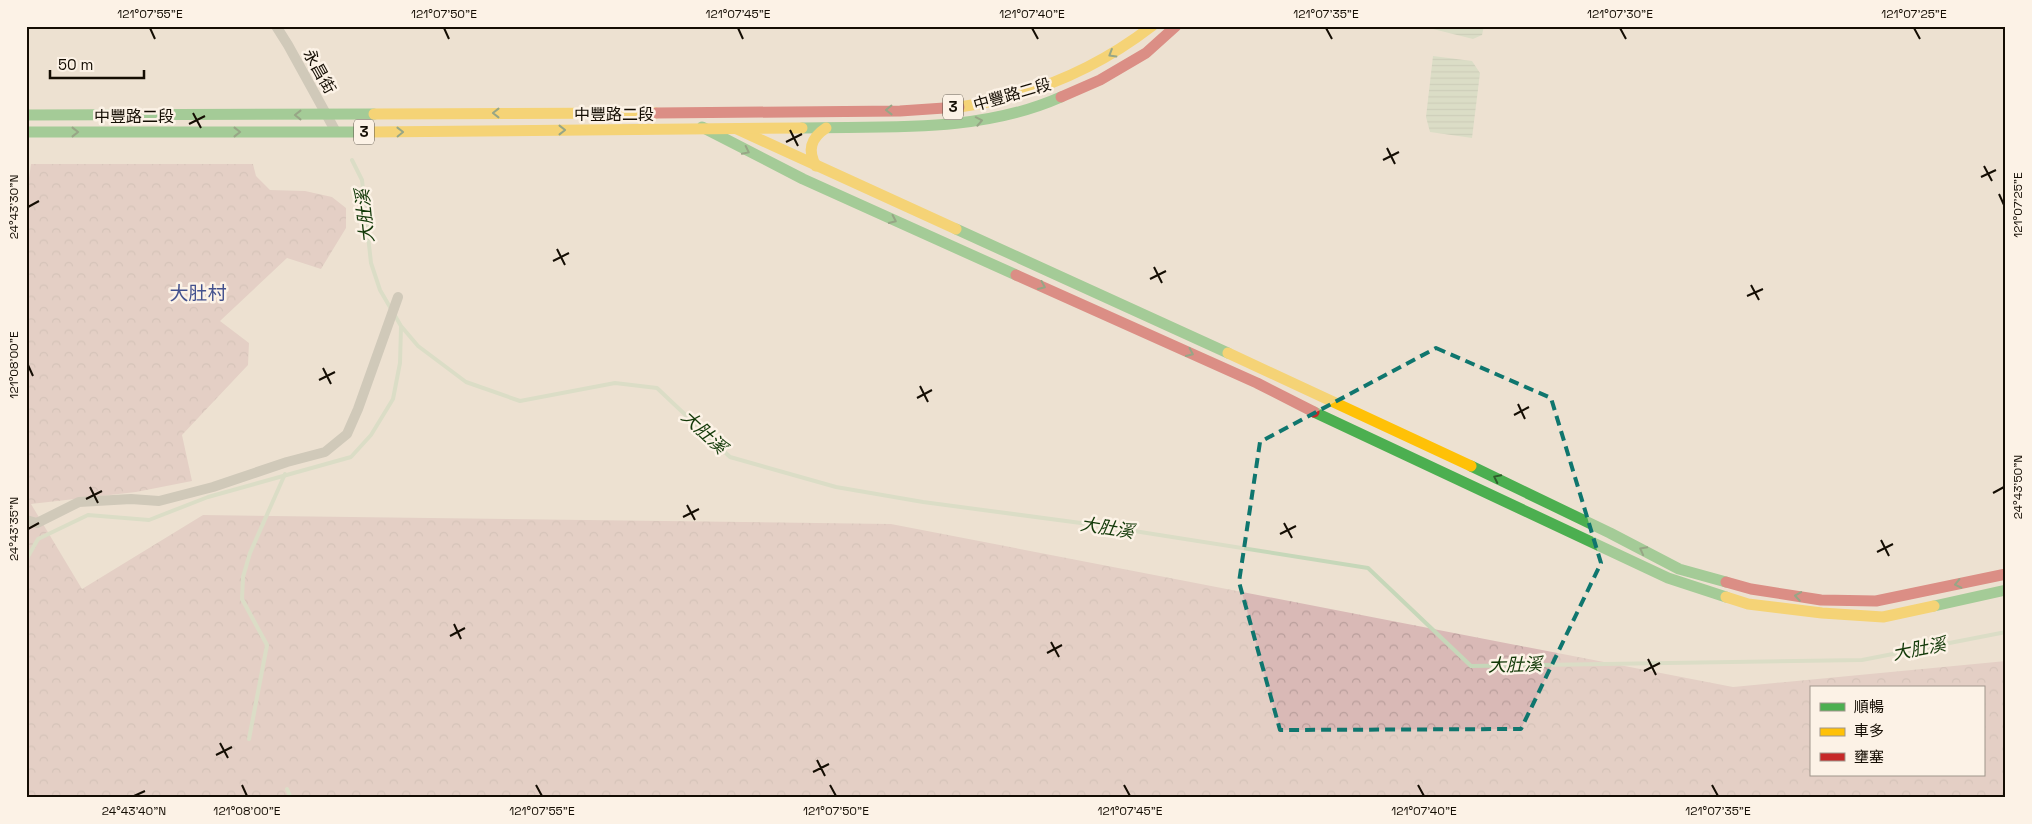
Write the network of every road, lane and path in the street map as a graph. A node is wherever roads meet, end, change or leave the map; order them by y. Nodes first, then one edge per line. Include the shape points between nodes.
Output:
1 (276, 26) edge
2 (1152, 26) edge
3 (1176, 26) edge
4 (918, 109) junction
5 (864, 111) junction
6 (702, 113) junction
7 (736, 113) junction
8 (26, 115) edge
9 (327, 115) junction
10 (918, 126) junction
11 (865, 127) junction
12 (826, 128) junction
13 (702, 129) junction
14 (736, 129) junction
15 (26, 132) edge
16 (336, 132) junction
17 (816, 166) junction
18 (397, 301) dead end
19 (26, 520) edge
20 (2006, 574) edge
21 (2006, 590) edge

1 - 9 street, 永昌街
2 -> 4 main road, 中豐路二段 / 3 via 1092,66 1049,84 1006,98 962,107
10 -> 3 main road, 中豐路二段 / 3 via 968,123 1057,100 1138,57
4 -> 5 main road, 中豐路二段 / 3
4 - 10 street
5 - 7 main road, 中豐路二段 / 3
5 - 11 street
6 - 7 main road, 中豐路二段 / 3
6 -> 9 main road, 中豐路二段 / 3
6 - 13 main road
7 - 14 main road
9 -> 8 main road, 中豐路二段 / 3
9 - 16 street, 永昌街
10 - 11 main road, 中豐路二段 / 3
11 - 12 main road, 中豐路二段 / 3
12 - 14 main road, 中豐路二段 / 3
12 - 17 main road via 814,136 809,148
13 - 14 main road, 中豐路二段 / 3
16 -> 13 main road, 中豐路二段 / 3
13 -> 21 main road via 820,187 1256,383 1351,431 1668,578 1748,604 1883,617
14 - 17 main road
15 -> 16 main road, 中豐路二段 / 3
20 -> 17 main road via 1867,601 1821,600 1752,589 1679,569 1480,470 1258,366
18 - 19 street via 347,434 325,452 159,501 79,502 37,523

